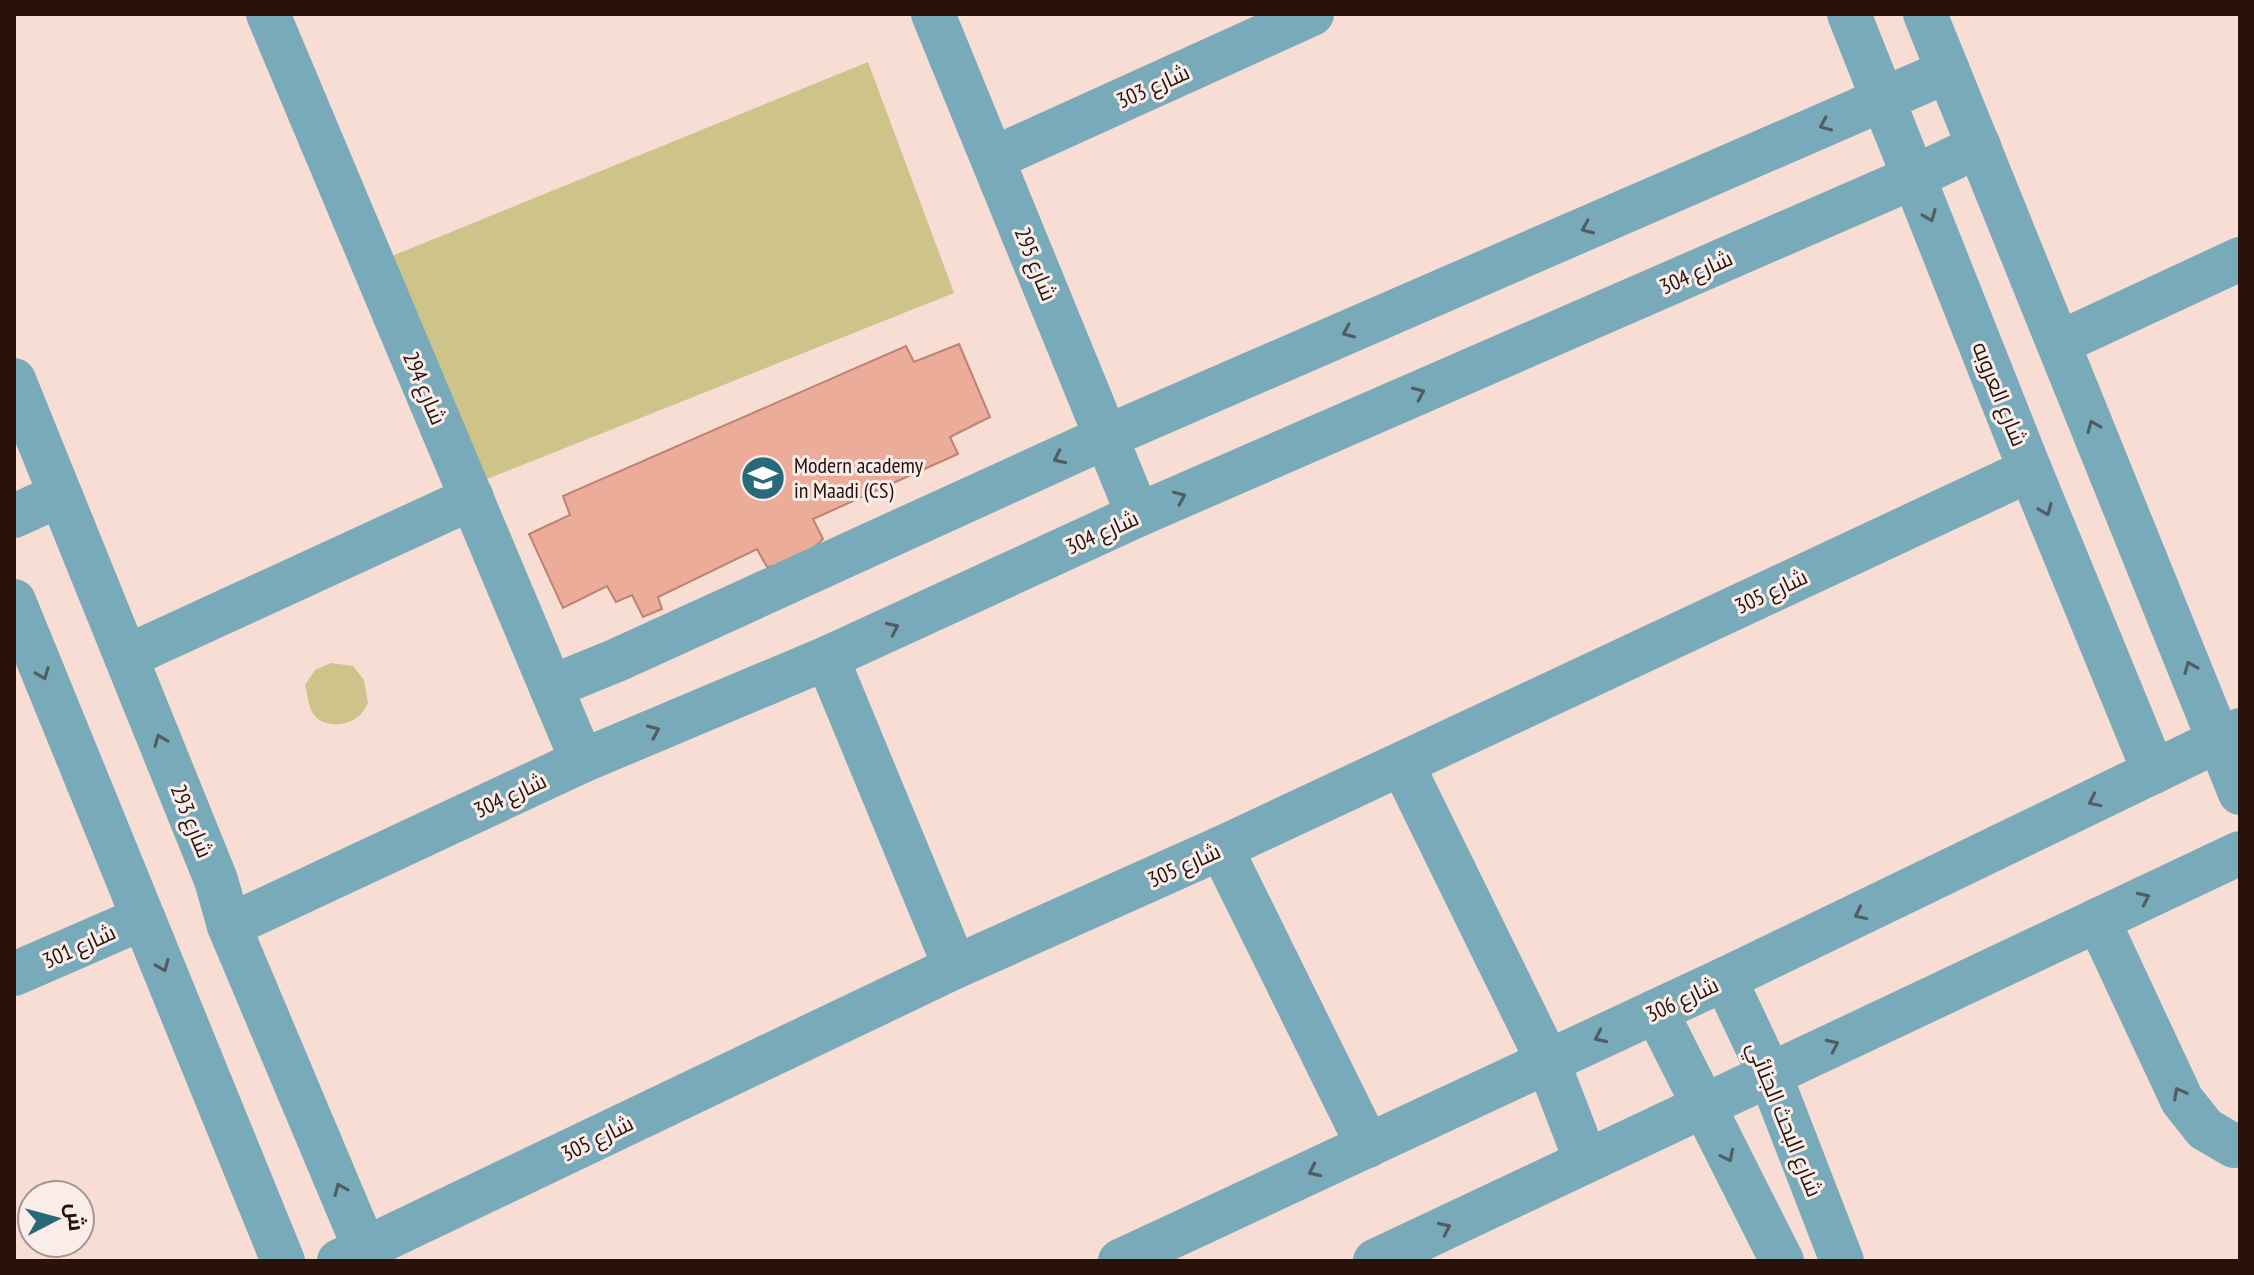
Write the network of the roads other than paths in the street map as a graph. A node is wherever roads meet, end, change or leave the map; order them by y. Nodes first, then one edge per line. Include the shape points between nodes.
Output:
1 (268, 14) edge
2 (933, 14) edge
3 (1849, 14) edge
4 (1925, 14) edge
5 (1296, 17) edge
6 (1948, 71) junction
7 (1884, 99) junction
8 (1979, 146) junction
9 (994, 158) junction
10 (1914, 177) junction
11 (2240, 259) edge
12 (2059, 343) junction
13 (14, 380) edge
14 (1106, 437) junction
15 (25, 441) edge
16 (2030, 470) junction
17 (60, 495) junction
18 (472, 498) junction
19 (1138, 515) junction
20 (14, 516) edge
21 (14, 601) edge
22 (126, 657) junction
23 (827, 658) junction
24 (551, 687) junction
25 (2230, 735) edge
26 (582, 761) junction
27 (1402, 764) junction
28 (2154, 772) junction
29 (2240, 793) edge
30 (1221, 848) junction
31 (2240, 853) edge
32 (143, 918) junction
33 (2098, 920) junction
34 (229, 926) junction
35 (955, 967) junction
36 (14, 974) edge
37 (1725, 979) junction
38 (1656, 1011) junction
39 (1548, 1062) junction
40 (1770, 1075) junction
41 (1703, 1107) junction
42 (1368, 1146) junction
43 (2238, 1149) edge
44 (1586, 1161) junction
45 (358, 1257) edge
46 (283, 1261) edge
47 (1120, 1261) edge
48 (1375, 1261) edge
49 (1782, 1261) edge
50 (1842, 1261) edge

1 - 18 street, شارع 294
2 - 9 street, شارع 295
3 - 7 street, شارع العروبه
4 - 6 street
5 - 9 street, شارع 303
6 - 7 street
6 - 8 street
7 - 10 street, شارع العروبه
7 -> 14 street
8 - 10 street, شارع 304
8 - 12 street
9 - 14 street, شارع 295
10 -> 16 street, شارع العروبه
19 -> 10 street, شارع 304
11 - 12 street
25 -> 12 street
13 - 15 street, شارع 293
14 - 19 street, شارع 295
14 -> 24 street
15 - 17 street, شارع 293
16 - 27 street, شارع 305
16 -> 28 street, شارع العروبه
17 - 20 street
17 - 22 street, شارع 293
18 - 22 street
18 - 24 street, شارع 294
23 -> 19 street, شارع 304
21 -> 32 street
34 -> 22 street, شارع 293 via 216,880
26 -> 23 street, شارع 304
23 - 35 street
24 - 26 street, شارع 294
25 - 28 street, شارع 306
25 - 29 street
26 - 34 street, شارع 304
27 - 30 street, شارع 305
27 - 39 street
28 -> 37 street, شارع 306
30 - 35 street, شارع 305
30 - 42 street
33 -> 31 street
32 - 36 street, شارع 301
32 -> 46 street
40 -> 33 street
43 -> 33 street via 2205,1129 2182,1100
45 -> 34 street, شارع 293
35 - 45 street, شارع 305
37 - 38 street, شارع 306
37 - 40 street, شارع البحث الجنائي
38 -> 39 street, شارع 306
38 - 41 street
39 - 42 street, شارع 306
39 - 44 street
40 - 41 street
40 - 50 street, شارع البحث الجنائي
41 - 44 street
41 -> 49 street
42 -> 47 street, شارع 306
48 -> 44 street

